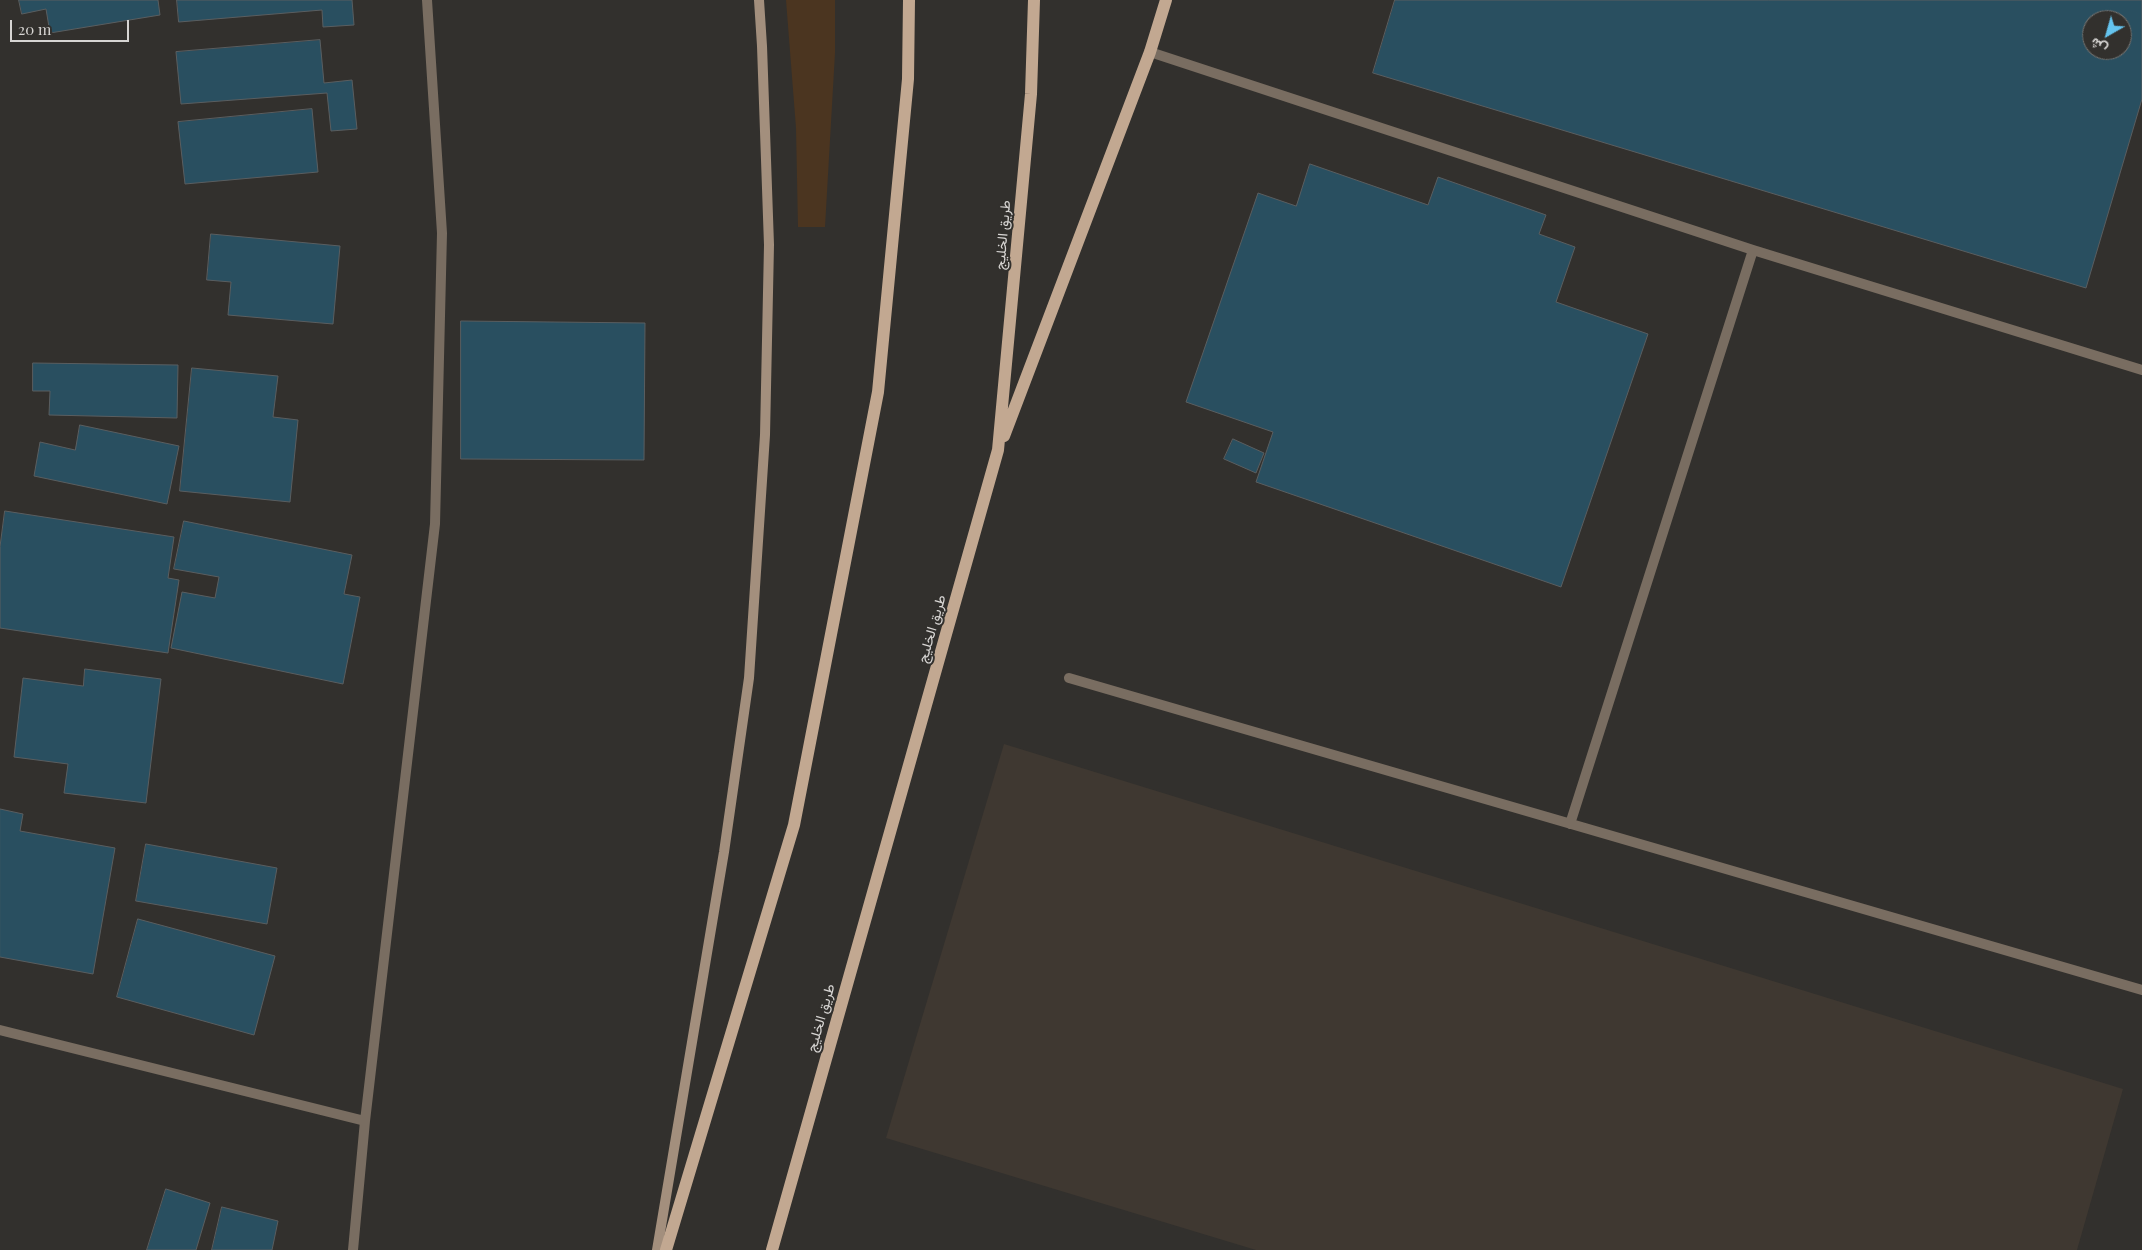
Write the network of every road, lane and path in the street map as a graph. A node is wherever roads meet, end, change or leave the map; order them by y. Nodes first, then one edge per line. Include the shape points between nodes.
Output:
1 (426, 0) edge
2 (759, 0) edge
3 (909, 0) edge
4 (1034, 0) edge
5 (1166, 0) edge
6 (1150, 52) junction
7 (1753, 250) junction
8 (2142, 370) edge
9 (998, 450) junction
10 (1069, 678) dead end
11 (1570, 824) junction
12 (2142, 990) edge
13 (0, 1030) edge
14 (365, 1121) junction
15 (353, 1250) edge
16 (657, 1250) edge
17 (666, 1250) edge
18 (772, 1250) edge

1 - 14 street via 442,233 436,524
2 - 16 main road via 769,255 765,435 748,678 724,852
3 - 17 main road via 908,79 878,392 794,825
4 - 9 main road, طريق الخليج via 1031,94
5 - 6 main road
6 - 7 street
6 - 9 main road
7 - 8 street
7 - 11 street
9 - 18 main road, طريق الخليج
10 - 11 street
11 - 12 street
13 - 14 street
14 - 15 street

